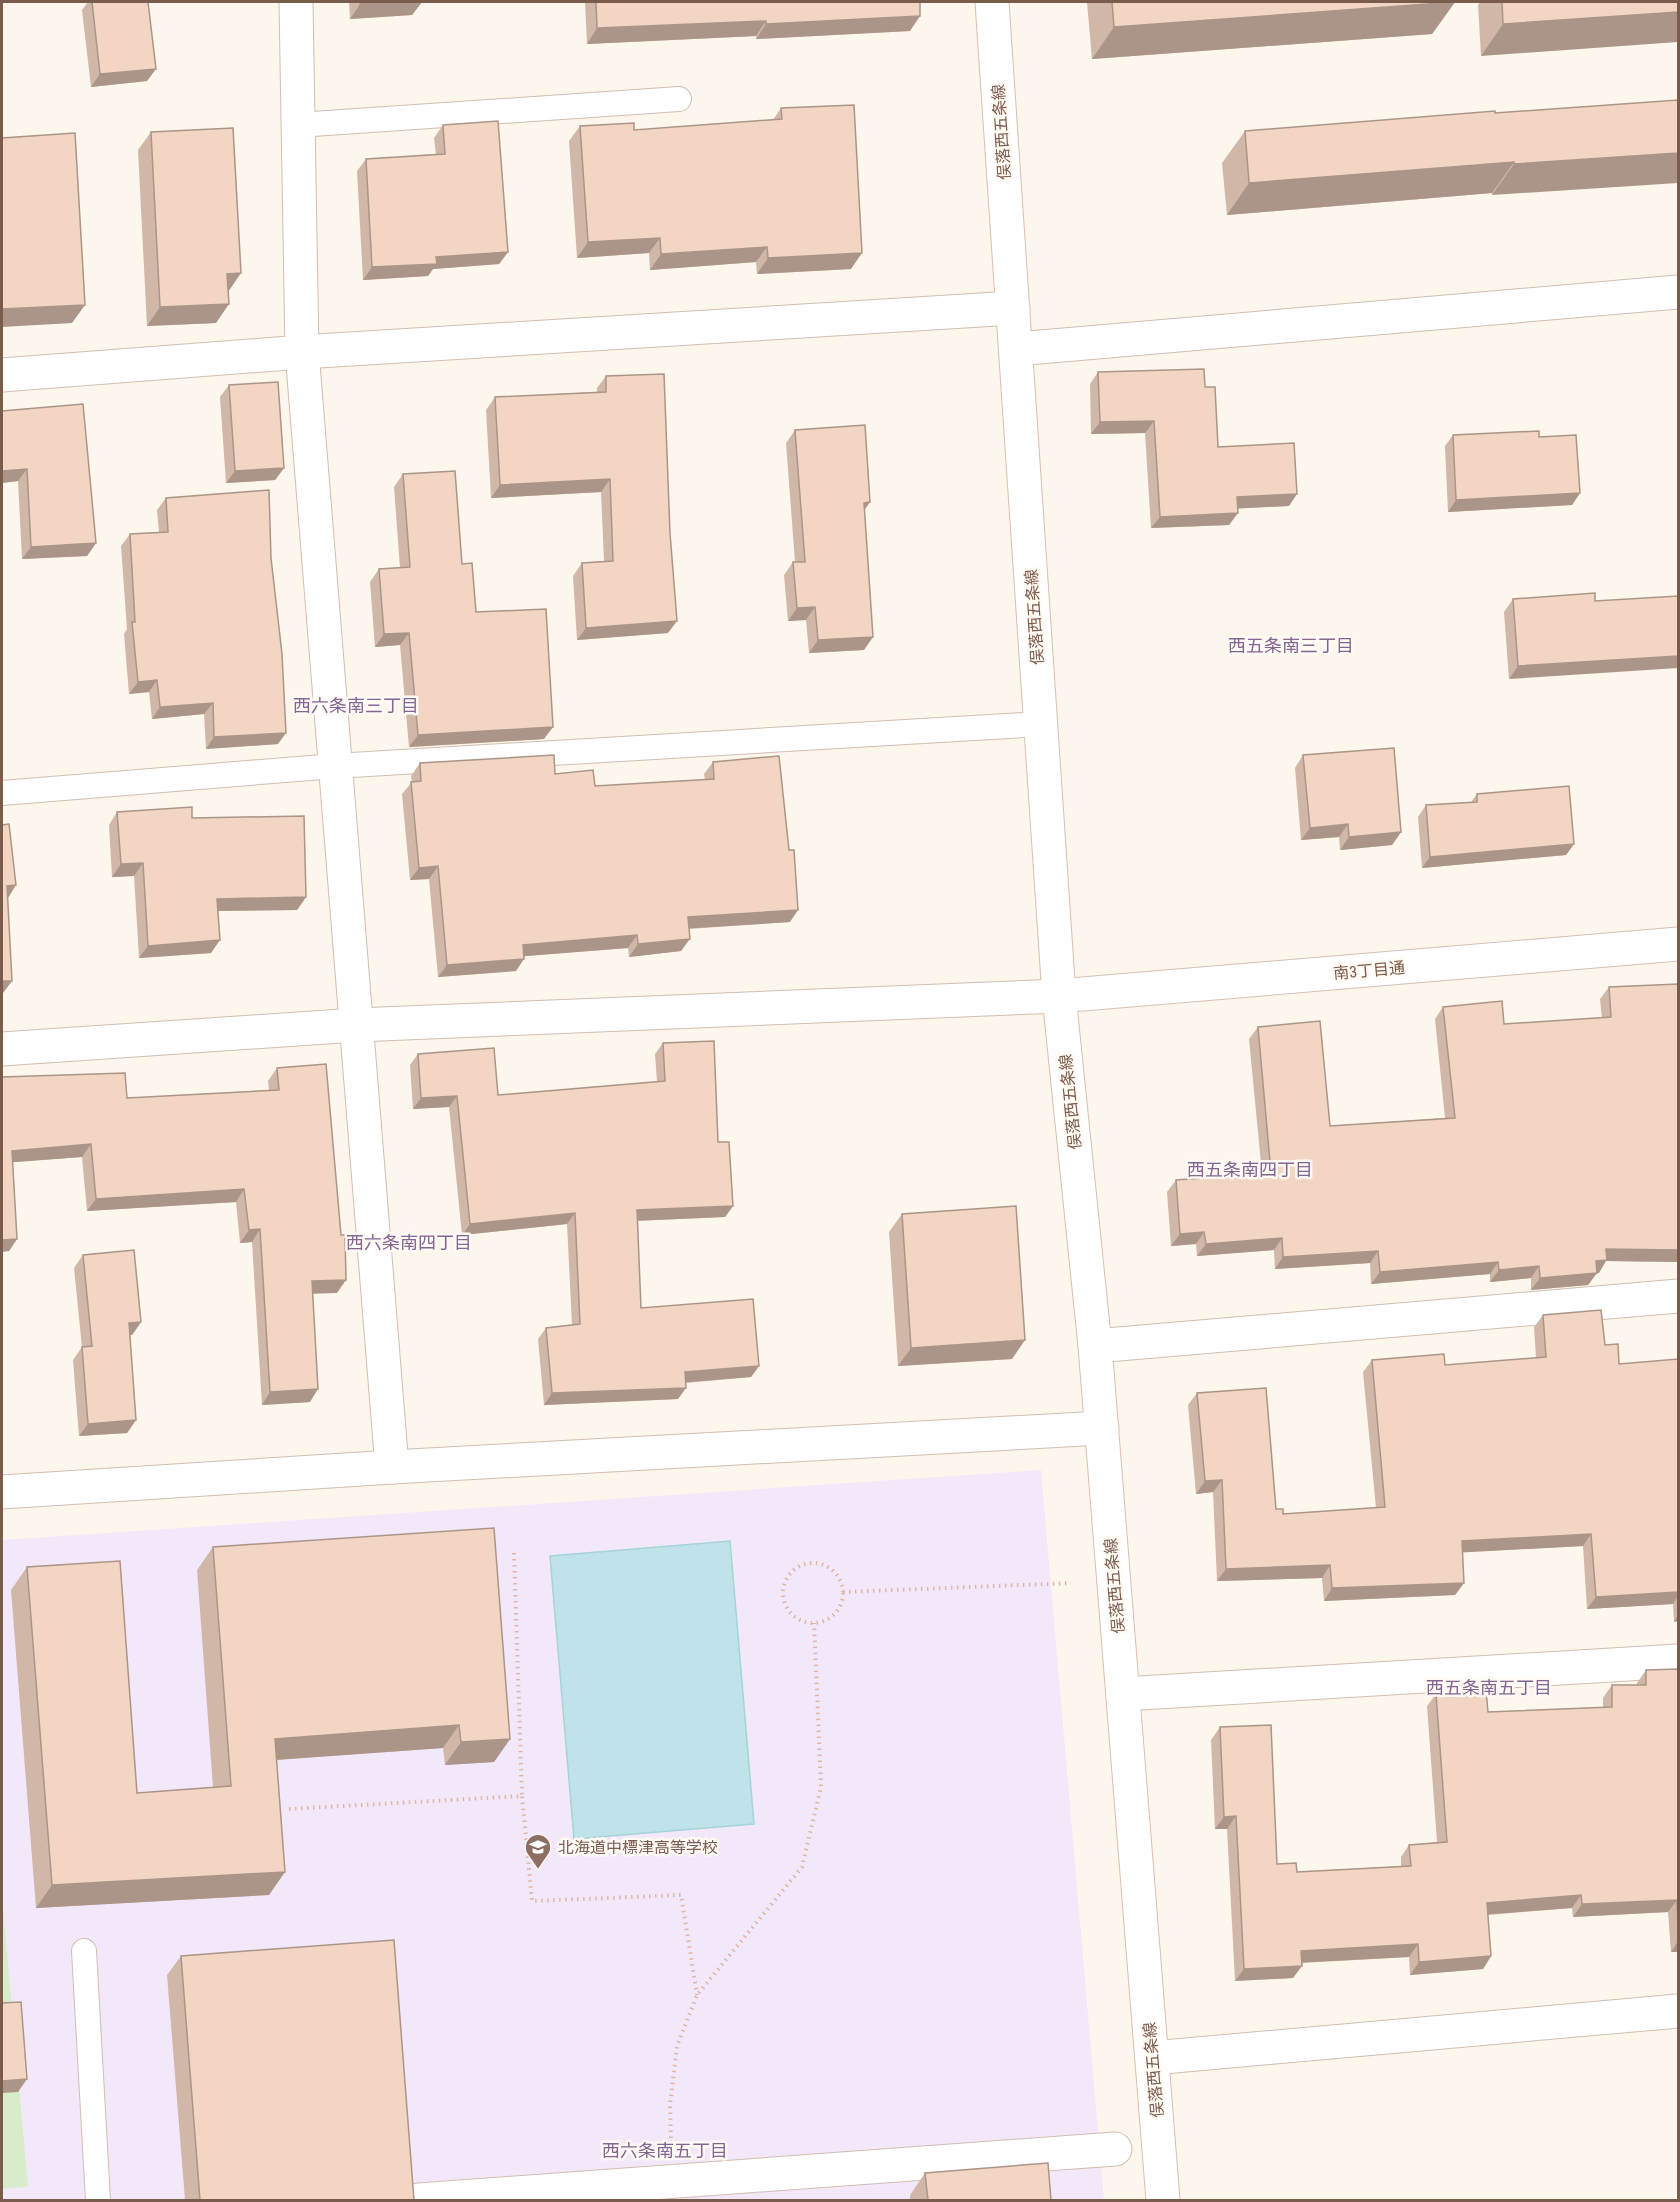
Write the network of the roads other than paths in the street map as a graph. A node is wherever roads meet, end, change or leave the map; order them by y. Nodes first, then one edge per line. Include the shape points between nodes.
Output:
1 (296, 2) edge
2 (992, 2) edge
3 (679, 99) dead end
4 (298, 124) junction
5 (1678, 292) edge
6 (1013, 308) junction
7 (1017, 349) junction
8 (302, 352) junction
9 (2, 375) edge
10 (1041, 724) junction
11 (335, 766) junction
12 (2, 794) edge
13 (1678, 944) edge
14 (1059, 996) junction
15 (356, 1024) junction
16 (2, 1049) edge
17 (1678, 1296) edge
18 (1095, 1346) junction
19 (1102, 1428) junction
20 (392, 1467) junction
21 (2, 1492) edge
22 (1678, 1661) edge
23 (1123, 1694) junction
24 (84, 1951) dead end
25 (1678, 2011) edge
26 (1152, 2058) junction
27 (1115, 2149) dead end
28 (98, 2200) edge
29 (419, 2200) edge
30 (1163, 2200) edge

1 - 4 street
2 - 6 street, 俣落西五条線
3 - 4 lane
4 - 8 street
5 - 7 street
6 - 7 street, 俣落西五条線
6 - 8 street
7 - 10 street, 俣落西五条線
8 - 9 street
8 - 11 street
10 - 11 lane
10 - 14 street, 俣落西五条線
11 - 12 lane
11 - 15 street
13 - 14 street, 南3丁目通
14 - 15 street, 南3丁目通
14 - 18 street, 俣落西五条線
15 - 16 street, 南3丁目通
15 - 20 street
17 - 18 street
18 - 19 street, 俣落西五条線
19 - 20 street
19 - 23 street, 俣落西五条線
20 - 21 street
22 - 23 street
23 - 26 street, 俣落西五条線
24 - 28 lane
25 - 26 street
26 - 30 street, 俣落西五条線
27 - 29 street

